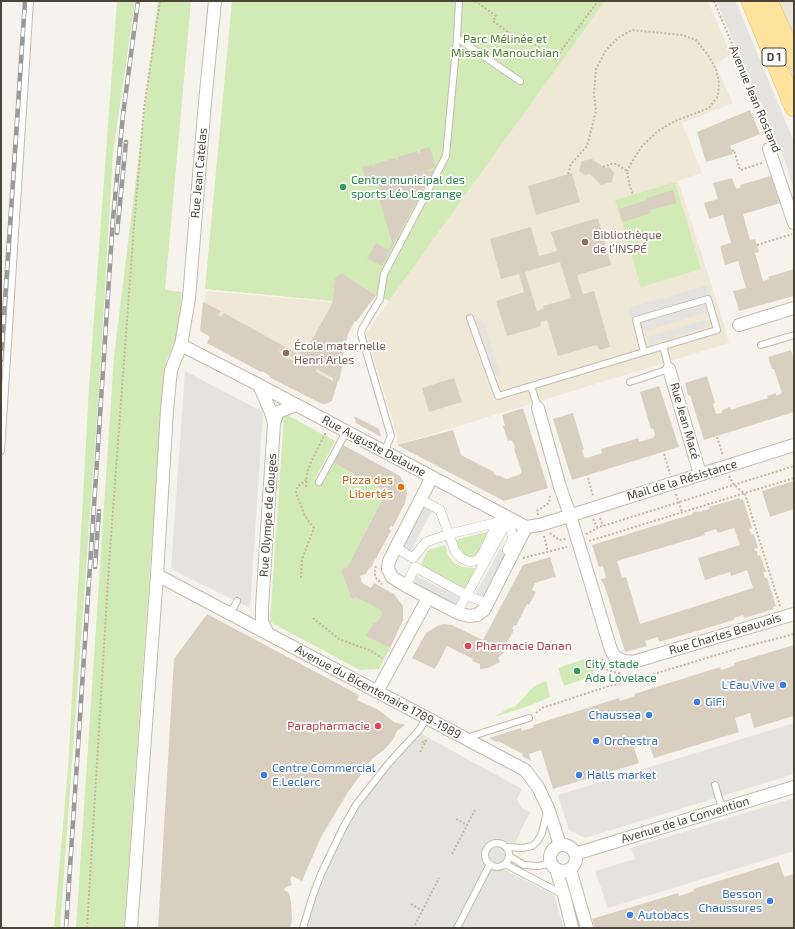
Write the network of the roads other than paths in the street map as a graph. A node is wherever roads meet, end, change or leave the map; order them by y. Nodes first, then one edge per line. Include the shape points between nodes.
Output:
1 (30, 1) edge
2 (215, 1) edge
3 (459, 1) edge
4 (751, 1) edge
5 (768, 1) edge
6 (782, 1) edge
7 (457, 38) junction
8 (794, 53) edge
9 (794, 59) edge
10 (520, 81) dead end
11 (794, 107) edge
12 (770, 147) road end
13 (794, 223) edge
14 (794, 309) edge
15 (470, 318) dead end
16 (739, 324) dead end
17 (794, 335) edge
18 (181, 345) junction
19 (761, 345) dead end
20 (663, 346) junction
21 (644, 352) junction
22 (669, 369) junction
23 (630, 382) dead end
24 (259, 384) junction
25 (531, 386) junction
26 (296, 405) junction
27 (538, 408) joint
28 (274, 423) junction
29 (346, 432) junction
30 (794, 445) edge
31 (1, 451) edge
32 (384, 452) junction
33 (700, 474) junction
34 (432, 477) junction
35 (319, 482) dead end
36 (425, 502) dead end
37 (570, 515) junction
38 (501, 522) junction
39 (526, 527) junction
40 (449, 534) junction
41 (507, 549) junction
42 (400, 550) dead end
43 (414, 563) junction
44 (157, 575) junction
45 (408, 582) dead end
46 (468, 596) junction
47 (428, 598) junction
48 (237, 601) dead end
49 (484, 602) dead end
50 (262, 607) junction
51 (459, 609) dead end
52 (232, 615) junction
53 (789, 615) edge
54 (268, 634) junction
55 (377, 692) junction
56 (426, 718) junction
57 (530, 718) road end
58 (465, 738) junction
59 (715, 785) dead end
60 (794, 787) edge
61 (548, 808) junction
62 (722, 808) junction
63 (560, 845) junction
64 (506, 847) junction
65 (575, 854) junction
66 (509, 856) junction
67 (490, 864) junction
68 (505, 864) junction
69 (553, 866) junction
70 (570, 869) junction
71 (564, 895) junction
72 (131, 928) edge
73 (303, 928) edge
74 (457, 928) edge
75 (572, 928) edge
76 (587, 928) edge

1 - 31 lane
2 - 18 street, Rue Jean Catelas via 189,298
3 - 7 lane
4 - 11 main road, D 1
5 - 9 main road
6 - 8 main road, D 1
7 - 10 lane
7 - 32 lane via 446,156 384,274 380,299 361,334 391,436
12 - 13 street
14 - 16 street
15 - 25 lane via 498,396
17 - 19 lane
18 - 24 street, Rue Auguste Delaune
18 - 44 street, Rue Jean Catelas via 171,370
20 - 21 lane
20 - 21 lane via 717,330 708,299 636,320
20 - 22 lane
21 - 25 lane
22 - 23 lane
22 - 33 street, Rue Jean Macé
24 - 26 street, Rue Auguste Delaune
24 - 28 street, Rue Olympe de Gouges
25 - 27 lane
26 - 28 street via 278,412
26 - 29 street, Rue Auguste Delaune
27 - 37 street, Rue Charles Beauvais
28 - 50 street, Rue Olympe de Gouges
29 - 32 street, Rue Auguste Delaune
29 - 35 lane
30 - 33 street, Mail de la Résistance
32 - 34 street, Rue Auguste Delaune
33 - 37 street, Mail de la Résistance
34 - 39 street, Rue Auguste Delaune
34 - 47 street via 389,562 388,569 397,581
36 - 40 street via 440,510
37 - 39 street
37 - 53 street, Rue Charles Beauvais via 611,650 624,661 633,662
38 - 40 street
38 - 40 street via 478,560 470,562 460,558
38 - 41 street
38 - 41 street via 511,529 513,540
39 - 47 street via 484,610 477,615 469,616
40 - 43 street via 426,542
41 - 46 street
42 - 43 street
43 - 45 street
43 - 46 street
44 - 52 street, Avenue du Bicentenaire 1789-1989
44 - 72 street, Rue Jean Catelas
46 - 49 street
46 - 51 street
47 - 55 street
48 - 52 lane
50 - 52 street via 253,616 244,618
50 - 54 street, Rue Olympe de Gouges via 262,622
52 - 54 street, Avenue du Bicentenaire 1789-1989
54 - 55 street, Avenue du Bicentenaire 1789-1989
55 - 56 street, Avenue du Bicentenaire 1789-1989
56 - 58 street, Avenue du Bicentenaire 1789-1989
56 - 73 lane via 420,729 356,805 321,874
57 - 58 lane
58 - 61 street, Avenue du Bicentenaire 1789-1989 via 526,770
59 - 62 lane
60 - 62 street, Avenue de la Convention
61 - 63 street, Avenue du Bicentenaire 1789-1989
61 - 64 lane via 537,842 523,848
62 - 65 street, Avenue de la Convention
63 - 65 street via 572,849
63 - 69 street via 551,852
64 - 66 lane
64 - 67 lane via 498,843 489,846 485,859
65 - 70 street via 576,861
66 - 68 lane
66 - 69 lane via 524,865
67 - 68 lane via 496,867
67 - 74 lane
68 - 71 lane
69 - 70 street via 560,871
69 - 71 street
70 - 76 street
71 - 75 street

